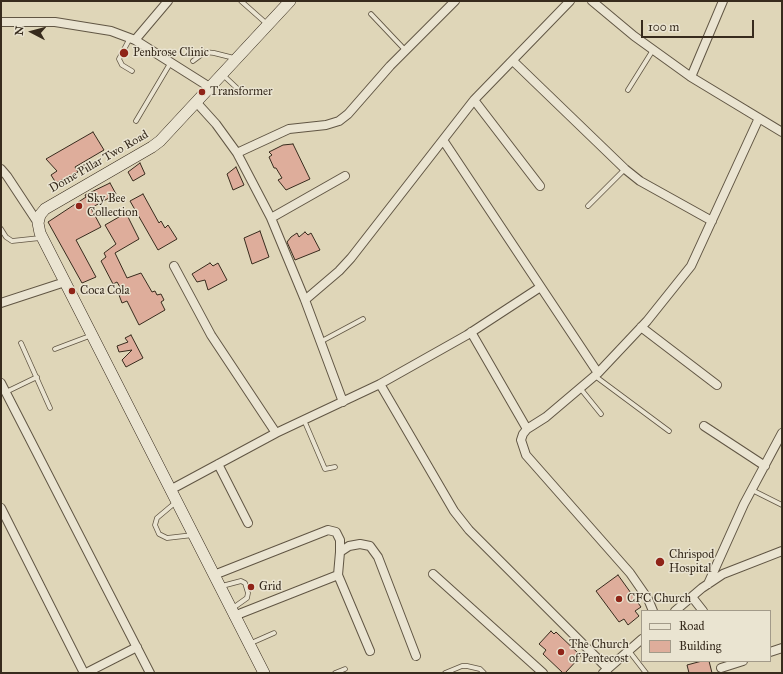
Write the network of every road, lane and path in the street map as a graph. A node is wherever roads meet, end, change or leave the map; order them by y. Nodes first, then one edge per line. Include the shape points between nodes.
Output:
1 (168, 1) edge
2 (241, 1) edge
3 (290, 1) edge
4 (455, 1) edge
5 (570, 1) edge
6 (592, 1) edge
7 (723, 1) edge
8 (371, 14) dead end
9 (1, 22) edge
10 (268, 25) junction
11 (133, 39) junction
12 (653, 50) junction
13 (406, 51) junction
14 (237, 58) junction
15 (193, 61) dead end
16 (513, 61) junction
17 (171, 62) junction
18 (132, 71) dead end
19 (223, 74) junction
20 (691, 77) junction
21 (211, 88) junction
22 (628, 90) dead end
23 (240, 91) dead end
24 (474, 100) junction
25 (197, 103) junction
26 (759, 118) junction
27 (136, 121) dead end
28 (782, 132) edge
29 (442, 140) junction
30 (237, 153) junction
31 (625, 169) junction
32 (1, 170) edge
33 (345, 176) dead end
34 (540, 186) dead end
35 (588, 206) dead end
36 (271, 218) junction
37 (712, 221) junction
38 (38, 223) junction
39 (1, 229) edge
40 (42, 238) junction
41 (174, 266) dead end
42 (65, 282) junction
43 (540, 288) junction
44 (305, 300) junction
45 (1, 303) edge
46 (363, 319) dead end
47 (641, 327) junction
48 (471, 332) junction
49 (92, 335) junction
50 (320, 342) junction
51 (21, 343) dead end
52 (55, 349) dead end
53 (596, 374) junction
54 (37, 377) junction
55 (1, 383) edge
56 (380, 384) junction
57 (717, 385) dead end
58 (579, 388) junction
59 (6, 392) junction
60 (343, 402) junction
61 (50, 408) dead end
62 (601, 414) dead end
63 (304, 420) junction
64 (704, 426) dead end
65 (527, 429) junction
66 (669, 431) dead end
67 (276, 433) junction
68 (782, 433) edge
69 (218, 464) junction
70 (765, 466) junction
71 (335, 467) dead end
72 (170, 490) junction
73 (752, 490) junction
74 (176, 502) junction
75 (782, 505) edge
76 (1, 508) edge
77 (248, 523) dead end
78 (194, 535) junction
79 (782, 551) edge
80 (340, 552) junction
81 (433, 574) dead end
82 (214, 575) junction
83 (338, 575) junction
84 (708, 584) junction
85 (220, 586) junction
86 (692, 597) junction
87 (653, 610) edge
88 (677, 610) edge
89 (702, 610) edge
90 (233, 613) junction
91 (274, 633) dead end
92 (641, 641) edge
93 (249, 644) junction
94 (137, 647) junction
95 (782, 648) edge
96 (370, 651) dead end
97 (629, 651) junction
98 (771, 652) edge
99 (416, 656) dead end
100 (739, 662) edge
101 (721, 667) edge
102 (345, 669) dead end
103 (605, 671) edge
104 (85, 673) edge
105 (150, 673) edge
106 (264, 673) edge
107 (335, 673) edge
108 (445, 673) edge
109 (484, 673) edge
110 (544, 673) edge
111 (646, 673) edge

1 - 11 street
2 - 10 lane
3 - 10 street, Dome Pillar Two Road
4 - 13 street
5 - 16 street
6 - 12 street
7 - 20 street
8 - 13 lane
9 - 11 street via 75,24 111,31
10 - 14 street, Dome Pillar Two Road
11 - 17 street
11 - 18 lane via 119,59 122,65
12 - 20 street
12 - 22 lane
13 - 30 street via 339,121 289,129
14 - 15 lane via 205,52
14 - 19 street, Dome Pillar Two Road
16 - 24 street
16 - 31 street
17 - 21 street
17 - 27 lane
19 - 21 street, Dome Pillar Two Road
19 - 23 lane
20 - 26 street
21 - 25 street, Dome Pillar Two Road
24 - 29 street
24 - 34 street
25 - 30 street
25 - 38 street, Dome Pillar Two Road via 152,147 45,209
26 - 28 street
26 - 37 street
29 - 43 street
29 - 44 street via 351,258
30 - 36 street
31 - 35 lane
31 - 37 street via 640,181
32 - 38 street
33 - 36 street
36 - 44 street
37 - 47 street via 691,266
38 - 40 street
39 - 40 lane via 12,241
40 - 42 street
41 - 67 street via 211,335
42 - 45 street
42 - 49 street
43 - 48 street
43 - 53 street
44 - 50 street
46 - 50 lane
47 - 53 street
47 - 57 street
48 - 56 street
48 - 65 street
49 - 52 lane
49 - 72 street
50 - 60 street
51 - 54 lane
53 - 58 street
53 - 66 lane
54 - 59 lane
54 - 61 lane
55 - 59 street
56 - 60 street
56 - 103 street via 454,512
58 - 62 lane
58 - 65 street via 546,417
59 - 94 street
60 - 63 street
63 - 67 street
63 - 71 lane via 326,469
64 - 70 street
65 - 87 street via 521,440 526,455 630,573
67 - 69 street
68 - 70 street
69 - 72 street
69 - 77 street
70 - 73 street
72 - 74 street
73 - 75 lane
73 - 84 street
74 - 78 street
74 - 78 lane via 157,518 159,534 167,538
76 - 104 street
78 - 82 street
79 - 84 street via 733,569
80 - 82 street via 340,540 336,532 328,530
80 - 83 street
80 - 99 street via 349,546 360,544 370,546 378,556
81 - 110 street
82 - 85 street
83 - 90 street
83 - 96 street
84 - 86 street
85 - 90 street
85 - 90 lane via 241,581 245,583 248,593 246,598
86 - 88 street
86 - 89 street
90 - 93 street
91 - 93 lane
92 - 97 street
93 - 106 street
94 - 104 street
94 - 105 street
95 - 98 street
97 - 103 street
97 - 111 lane
100 - 101 street
102 - 107 lane
108 - 109 lane via 468,666 480,669

